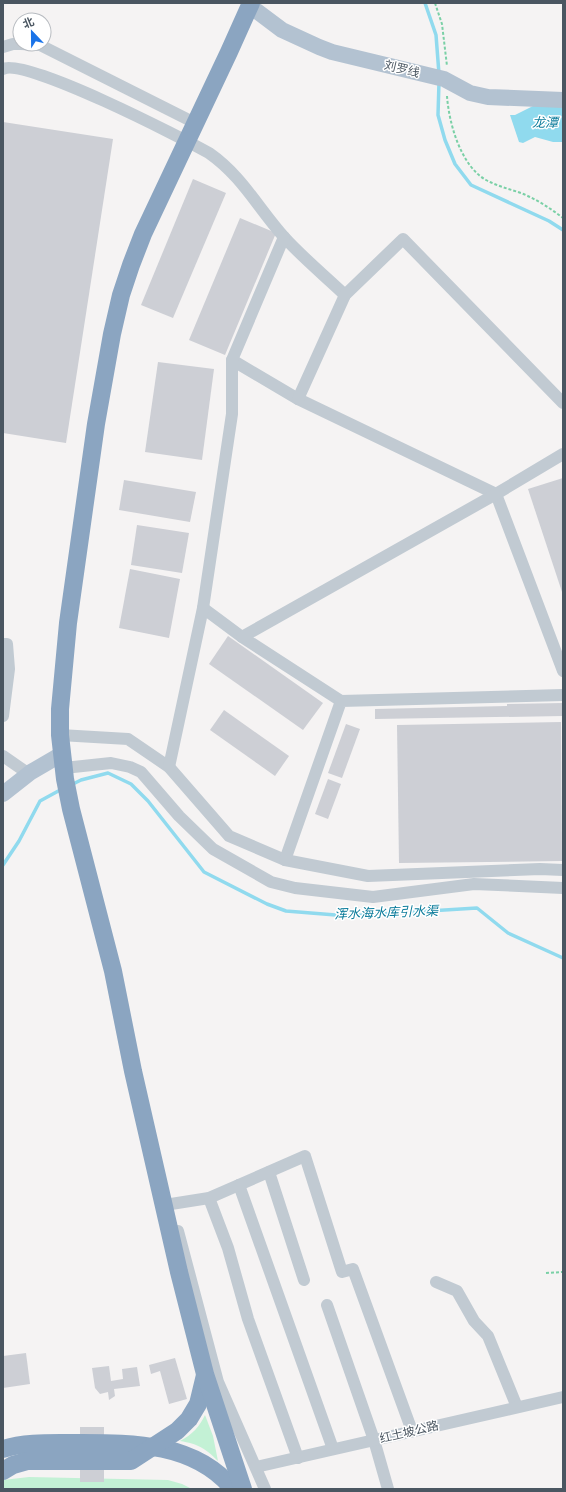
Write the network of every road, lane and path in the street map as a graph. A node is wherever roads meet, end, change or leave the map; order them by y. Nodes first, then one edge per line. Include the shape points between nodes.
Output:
1 (435, 3) edge
2 (250, 4) edge
3 (52, 51) edge
4 (3, 69) edge
5 (441, 78) junction
6 (563, 100) edge
7 (195, 124) junction
8 (563, 218) edge
9 (284, 238) junction
10 (345, 295) junction
11 (232, 360) junction
12 (298, 399) junction
13 (563, 403) edge
14 (563, 454) edge
15 (496, 494) junction
16 (203, 608) junction
17 (242, 637) junction
18 (3, 644) edge
19 (563, 671) edge
20 (563, 696) edge
21 (341, 701) junction
22 (3, 716) edge
23 (60, 735) junction
24 (3, 756) edge
25 (63, 767) junction
26 (169, 767) junction
27 (29, 774) junction
28 (3, 794) edge
29 (285, 860) junction
30 (563, 870) edge
31 (563, 888) edge
32 (269, 1172) junction
33 (239, 1185) junction
34 (209, 1198) junction
35 (167, 1203) junction
36 (563, 1272) edge
37 (546, 1273) dead end
38 (304, 1280) dead end
39 (436, 1282) dead end
40 (327, 1305) dead end
41 (205, 1374) junction
42 (563, 1397) edge
43 (517, 1407) junction
44 (412, 1431) junction
45 (374, 1440) junction
46 (150, 1447) junction
47 (3, 1449) edge
48 (333, 1449) junction
49 (91, 1452) junction
50 (298, 1458) junction
51 (256, 1467) junction
52 (3, 1471) edge
53 (233, 1489) edge
54 (243, 1489) edge
55 (265, 1489) edge
56 (388, 1489) edge

1 - 5 path via 444,31
2 - 5 main road, 刘罗线 via 282,30 319,47
2 - 7 highway
3 - 7 street
4 - 9 street via 20,68 74,86 209,152 229,169 253,196
5 - 6 main road, 刘罗线 via 470,93 488,97
5 - 8 path via 458,143 474,171 494,184 543,204
7 - 23 highway via 146,227 121,296 112,334 75,566 63,667
9 - 10 street
9 - 11 street
10 - 12 street
10 - 13 street via 403,239
11 - 12 street
11 - 16 street via 232,414
12 - 15 street
14 - 15 street
15 - 17 street
15 - 19 street
16 - 17 street
16 - 26 street
17 - 21 street
18 - 22 street via 7,644 9,669
20 - 21 street
21 - 29 street
23 - 25 highway
23 - 26 street via 128,739
24 - 27 street
25 - 27 main road
25 - 31 street via 111,763 141,772 179,816 214,849 271,882 295,888 373,896 474,884
25 - 35 highway via 113,971 133,1071
26 - 29 street via 229,836
27 - 28 main road
29 - 30 street via 368,876
32 - 33 street
32 - 38 street
32 - 44 street via 305,1156 342,1272 353,1269
33 - 34 street
33 - 48 street
34 - 35 street
34 - 50 street via 228,1248 248,1319
35 - 41 highway via 179,1272
35 - 51 street via 218,1382
36 - 37 path
39 - 43 street via 457,1291 474,1322 488,1336
40 - 45 street
41 - 46 highway via 200,1399 193,1415 177,1431
41 - 54 highway
42 - 43 street, 红土坡公路
43 - 44 street, 红土坡公路
44 - 45 street, 红土坡公路
45 - 48 street, 红土坡公路
45 - 56 street
46 - 49 highway via 131,1461
46 - 49 highway via 131,1434
46 - 53 highway via 195,1459 216,1472
47 - 49 highway
48 - 50 street, 红土坡公路
49 - 52 highway via 27,1461
50 - 51 street, 红土坡公路
51 - 55 street

